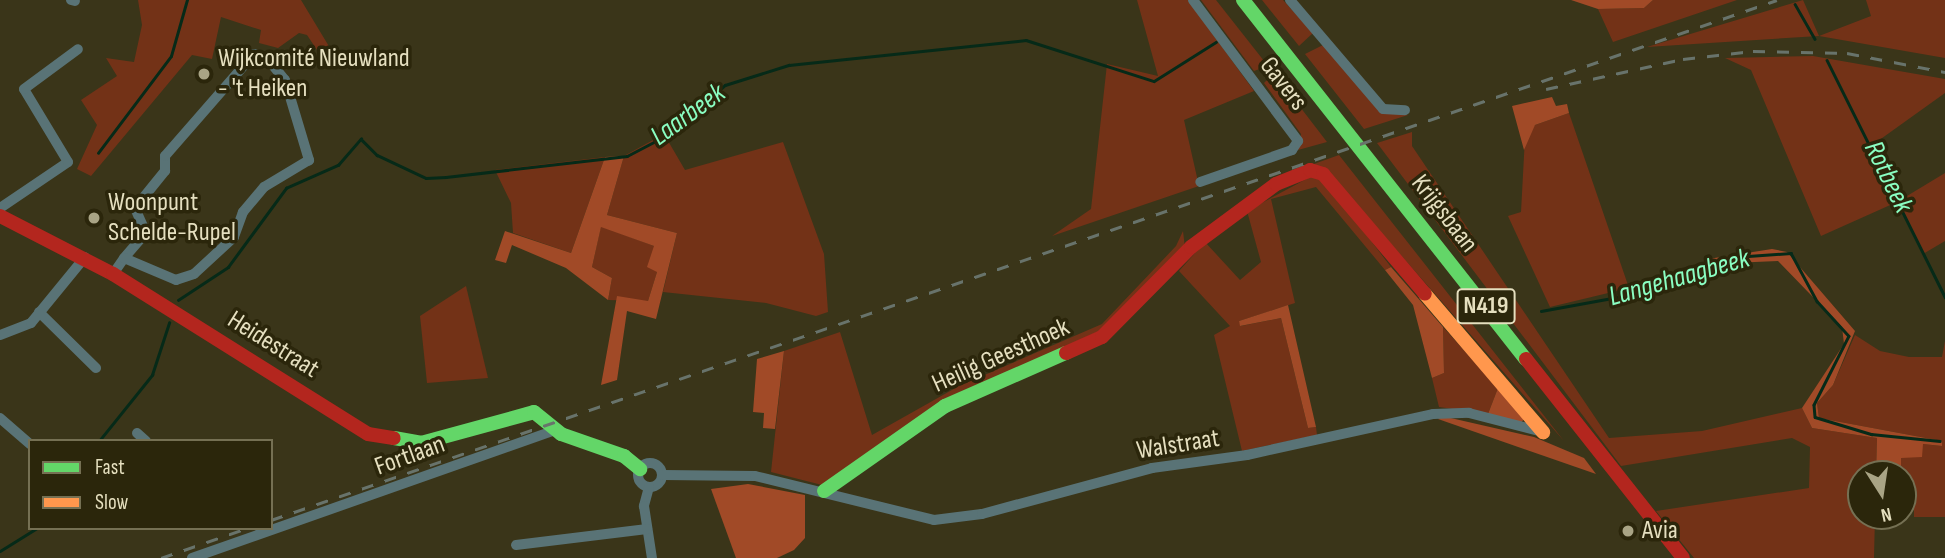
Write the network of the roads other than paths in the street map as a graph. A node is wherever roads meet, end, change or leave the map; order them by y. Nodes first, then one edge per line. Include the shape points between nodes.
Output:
1 (1193, 0) edge
2 (1243, 0) edge
3 (1290, 0) edge
4 (78, 49) dead end
5 (1405, 110) dead end
6 (1200, 182) dead end
7 (0, 208) edge
8 (0, 216) edge
9 (85, 257) junction
10 (124, 258) junction
11 (113, 274) junction
12 (39, 312) junction
13 (0, 335) edge
14 (96, 368) dead end
15 (0, 418) edge
16 (555, 430) junction
17 (1543, 432) joint
18 (137, 433) dead end
19 (144, 439) edge
20 (28, 442) edge
21 (640, 469) junction
22 (663, 475) junction
23 (649, 487) junction
24 (824, 491) junction
25 (273, 529) edge
26 (648, 529) junction
27 (271, 530) edge
28 (516, 545) dead end
29 (192, 558) edge
30 (652, 558) edge
31 (1683, 558) edge

1 - 6 street, Gavers via 1298,141 1293,150
2 - 31 street, Krijgsbaan / N419
3 - 5 street via 1383,108
4 - 7 street via 24,89 68,162
8 - 9 street, Heidestraat
9 - 11 street, Heidestraat
9 - 12 street
10 - 10 street via 146,233 135,208 165,172 165,156 254,54 272,61 285,80 294,124 310,158 264,187 243,212 234,237 194,274 176,280
10 - 11 street
11 - 16 street, Heidestraat via 368,434 391,442 436,440 534,412
12 - 13 street via 30,323
12 - 14 street
15 - 20 street
16 - 21 street via 624,456
16 - 25 street, Fortlaan
17 - 24 street, Walstraat via 1469,413 1433,414 1247,455 1152,468 959,518 900,516
17 - 24 street, Heilig Geesthoek via 1323,174 1310,170 1276,184 1191,247 1102,337 945,405
18 - 19 street
21 - 22 street via 651,463
21 - 23 street via 639,479
22 - 23 street
22 - 24 street via 742,475
23 - 26 street
26 - 28 street
26 - 30 street
27 - 29 street, Fortlaan

